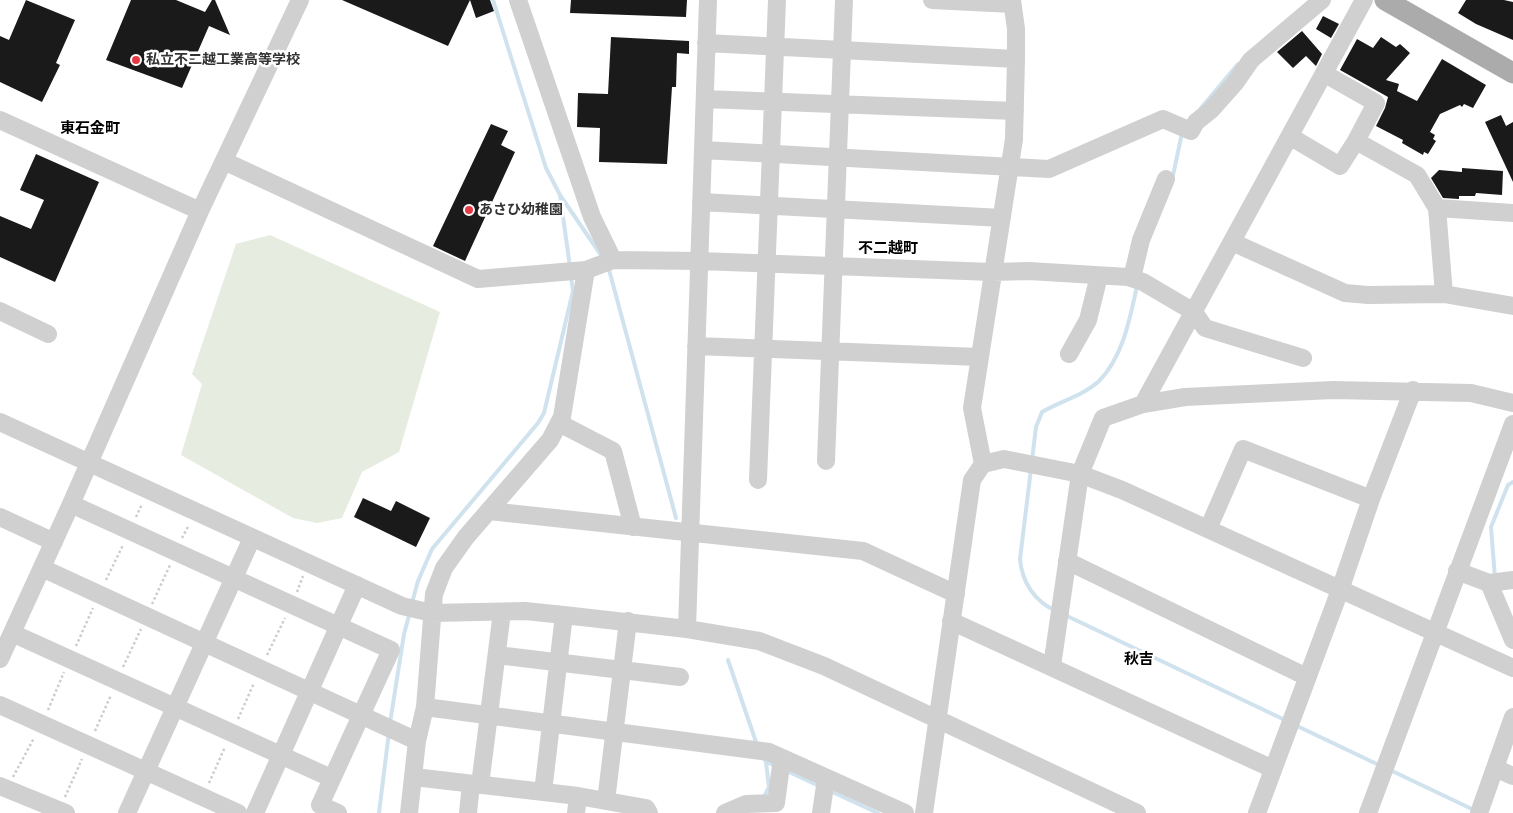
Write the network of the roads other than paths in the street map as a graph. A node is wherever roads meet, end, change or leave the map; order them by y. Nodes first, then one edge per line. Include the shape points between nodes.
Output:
1 (300, 0) edge
2 (518, 0) edge
3 (708, 0) edge
4 (777, 0) edge
5 (844, 0) edge
6 (932, 0) edge
7 (1322, 0) edge
8 (1364, 0) edge
9 (1385, 0) edge
10 (1012, 2) edge
11 (706, 43) junction
12 (775, 46) junction
13 (842, 50) junction
14 (1016, 59) junction
15 (1513, 73) edge
16 (1325, 74) junction
17 (705, 99) junction
18 (773, 102) junction
19 (840, 104) junction
20 (1015, 111) junction
21 (0, 120) edge
22 (1291, 137) junction
23 (1356, 141) junction
24 (703, 150) junction
25 (771, 153) junction
26 (838, 157) junction
27 (224, 161) junction
28 (1010, 165) junction
29 (1166, 178) dead end
30 (701, 202) junction
31 (769, 206) junction
32 (1438, 208) junction
33 (836, 209) junction
34 (200, 211) junction
35 (1513, 214) edge
36 (1002, 218) junction
37 (1232, 242) junction
38 (613, 260) junction
39 (700, 261) junction
40 (767, 263) junction
41 (834, 266) junction
42 (586, 270) junction
43 (992, 272) junction
44 (1099, 276) junction
45 (1137, 280) junction
46 (1444, 294) junction
47 (1513, 306) edge
48 (0, 311) edge
49 (1194, 312) junction
50 (48, 334) dead end
51 (696, 346) junction
52 (764, 348) junction
53 (830, 351) junction
54 (1069, 354) dead end
55 (979, 357) junction
56 (1303, 358) dead end
57 (1413, 390) junction
58 (1513, 403) edge
59 (1143, 404) junction
60 (0, 422) edge
61 (559, 423) junction
62 (1513, 424) edge
63 (826, 461) dead end
64 (89, 464) junction
65 (983, 464) junction
66 (1080, 474) junction
67 (758, 480) dead end
68 (1371, 499) junction
69 (71, 504) junction
70 (489, 511) junction
71 (0, 516) edge
72 (633, 527) junction
73 (1208, 529) junction
74 (691, 532) junction
75 (252, 538) junction
76 (54, 542) junction
77 (1066, 561) junction
78 (42, 568) junction
79 (1457, 572) junction
80 (233, 579) junction
81 (1513, 580) edge
82 (1489, 583) junction
83 (357, 585) junction
84 (1340, 590) junction
85 (956, 594) junction
86 (502, 612) junction
87 (432, 613) junction
88 (564, 615) junction
89 (951, 620) junction
90 (628, 621) junction
91 (339, 627) junction
92 (687, 629) junction
93 (1434, 631) junction
94 (12, 632) junction
95 (1513, 640) edge
96 (203, 642) junction
97 (496, 654) junction
98 (0, 659) edge
99 (558, 662) junction
100 (1052, 666) junction
101 (1513, 668) edge
102 (622, 670) junction
103 (680, 676) dead end
104 (1307, 677) junction
105 (310, 692) junction
106 (0, 705) edge
107 (175, 707) junction
108 (425, 707) junction
109 (362, 715) junction
110 (489, 716) junction
111 (938, 718) junction
112 (1513, 718) edge
113 (551, 724) junction
114 (614, 732) junction
115 (417, 742) junction
116 (282, 756) junction
117 (782, 758) junction
118 (1495, 768) junction
119 (1272, 769) junction
120 (146, 771) junction
121 (1513, 776) edge
122 (414, 777) junction
123 (331, 778) junction
124 (826, 779) junction
125 (475, 784) junction
126 (543, 792) junction
127 (2, 793) edge
128 (606, 801) junction
129 (577, 805) edge
130 (1480, 808) edge
131 (62, 812) edge
132 (127, 813) edge
133 (238, 813) edge
134 (255, 813) edge
135 (338, 813) edge
136 (409, 813) edge
137 (468, 813) edge
138 (649, 813) edge
139 (724, 813) edge
140 (821, 813) edge
141 (905, 813) edge
142 (924, 813) edge
143 (1137, 813) edge
144 (1257, 813) edge
145 (1368, 813) edge

1 - 27 street
2 - 38 street via 592,217
3 - 11 street
4 - 12 street
5 - 13 street
6 - 10 street
7 - 28 street via 1251,60 1235,83 1196,122 1183,127 1163,119 1049,169
8 - 16 street
9 - 15 main road
10 - 14 street
11 - 12 street
11 - 17 street
12 - 13 street
12 - 18 street
13 - 14 street
13 - 19 street
14 - 20 street
16 - 22 street
16 - 23 street via 1376,103
17 - 18 street
17 - 24 street
18 - 19 street
18 - 25 street
19 - 20 street
19 - 26 street
20 - 28 street
21 - 34 street
22 - 23 street via 1340,166
22 - 37 street
23 - 32 street via 1416,175
24 - 25 street
24 - 30 street
25 - 26 street
25 - 31 street
26 - 28 street
26 - 33 street
27 - 34 street
27 - 42 street via 478,279
28 - 36 street
29 - 45 street via 1141,240
30 - 31 street
30 - 39 street
31 - 33 street
31 - 40 street
32 - 35 street
32 - 46 street
33 - 36 street
33 - 41 street
34 - 64 street
36 - 43 street
37 - 46 street via 1345,293 1368,296
37 - 49 street
38 - 39 street
38 - 42 street
39 - 40 street
39 - 51 street
40 - 41 street
40 - 52 street
41 - 43 street
41 - 53 street
42 - 61 street via 576,343
43 - 44 street
43 - 55 street
44 - 45 street
44 - 54 street via 1088,320
45 - 49 street
46 - 47 street
48 - 50 street
49 - 56 street via 1205,328
49 - 59 street
51 - 52 street
51 - 74 street
52 - 53 street
52 - 67 street
53 - 55 street
53 - 63 street
55 - 65 street via 972,408
57 - 58 street via 1471,393
57 - 59 street via 1185,397
57 - 68 street
59 - 66 street via 1103,418
60 - 64 street
61 - 70 street via 550,440
61 - 72 street via 613,451
62 - 79 street
64 - 69 street
64 - 75 street
65 - 66 street via 1004,459
65 - 85 street via 972,480
66 - 73 street
66 - 77 street
68 - 73 street via 1243,449
68 - 84 street
69 - 76 street
69 - 80 street
70 - 72 street
70 - 87 street via 444,568 434,594
71 - 76 street
72 - 74 street
73 - 84 street
74 - 85 street via 863,551
74 - 92 street
75 - 80 street
75 - 83 street
76 - 78 street
77 - 100 street
77 - 104 street
78 - 94 street
78 - 96 street
79 - 82 street
79 - 93 street
80 - 91 street
80 - 96 street
81 - 82 street
82 - 95 street
83 - 87 street via 402,606
83 - 91 street
84 - 93 street
84 - 104 street
85 - 89 street
86 - 87 street
86 - 88 street
86 - 97 street
87 - 108 street
88 - 90 street
88 - 99 street
89 - 100 street
89 - 111 street
90 - 92 street
90 - 102 street
91 - 105 street
91 - 109 street via 391,650
92 - 111 street via 759,641 824,666
93 - 101 street
93 - 145 street
94 - 98 street
94 - 107 street
96 - 105 street
96 - 107 street
97 - 99 street
97 - 110 street
99 - 102 street
99 - 113 street
100 - 119 street
102 - 103 street
102 - 114 street
104 - 119 street
105 - 109 street
105 - 116 street
106 - 120 street
107 - 116 street
107 - 120 street
108 - 110 street
108 - 115 street
109 - 115 street
109 - 123 street
110 - 113 street
110 - 125 street
111 - 142 street
111 - 143 street
112 - 118 street
113 - 114 street
113 - 126 street
114 - 117 street via 769,752
114 - 128 street
115 - 122 street
116 - 123 street
116 - 134 street
117 - 124 street
117 - 139 street via 776,803 746,804
118 - 121 street
118 - 130 street
119 - 144 street
120 - 132 street
120 - 133 street
122 - 125 street
122 - 136 street
123 - 135 street via 320,805
124 - 140 street
124 - 141 street
125 - 126 street
125 - 137 street
126 - 129 street
127 - 131 street
128 - 129 street
128 - 138 street via 646,808

